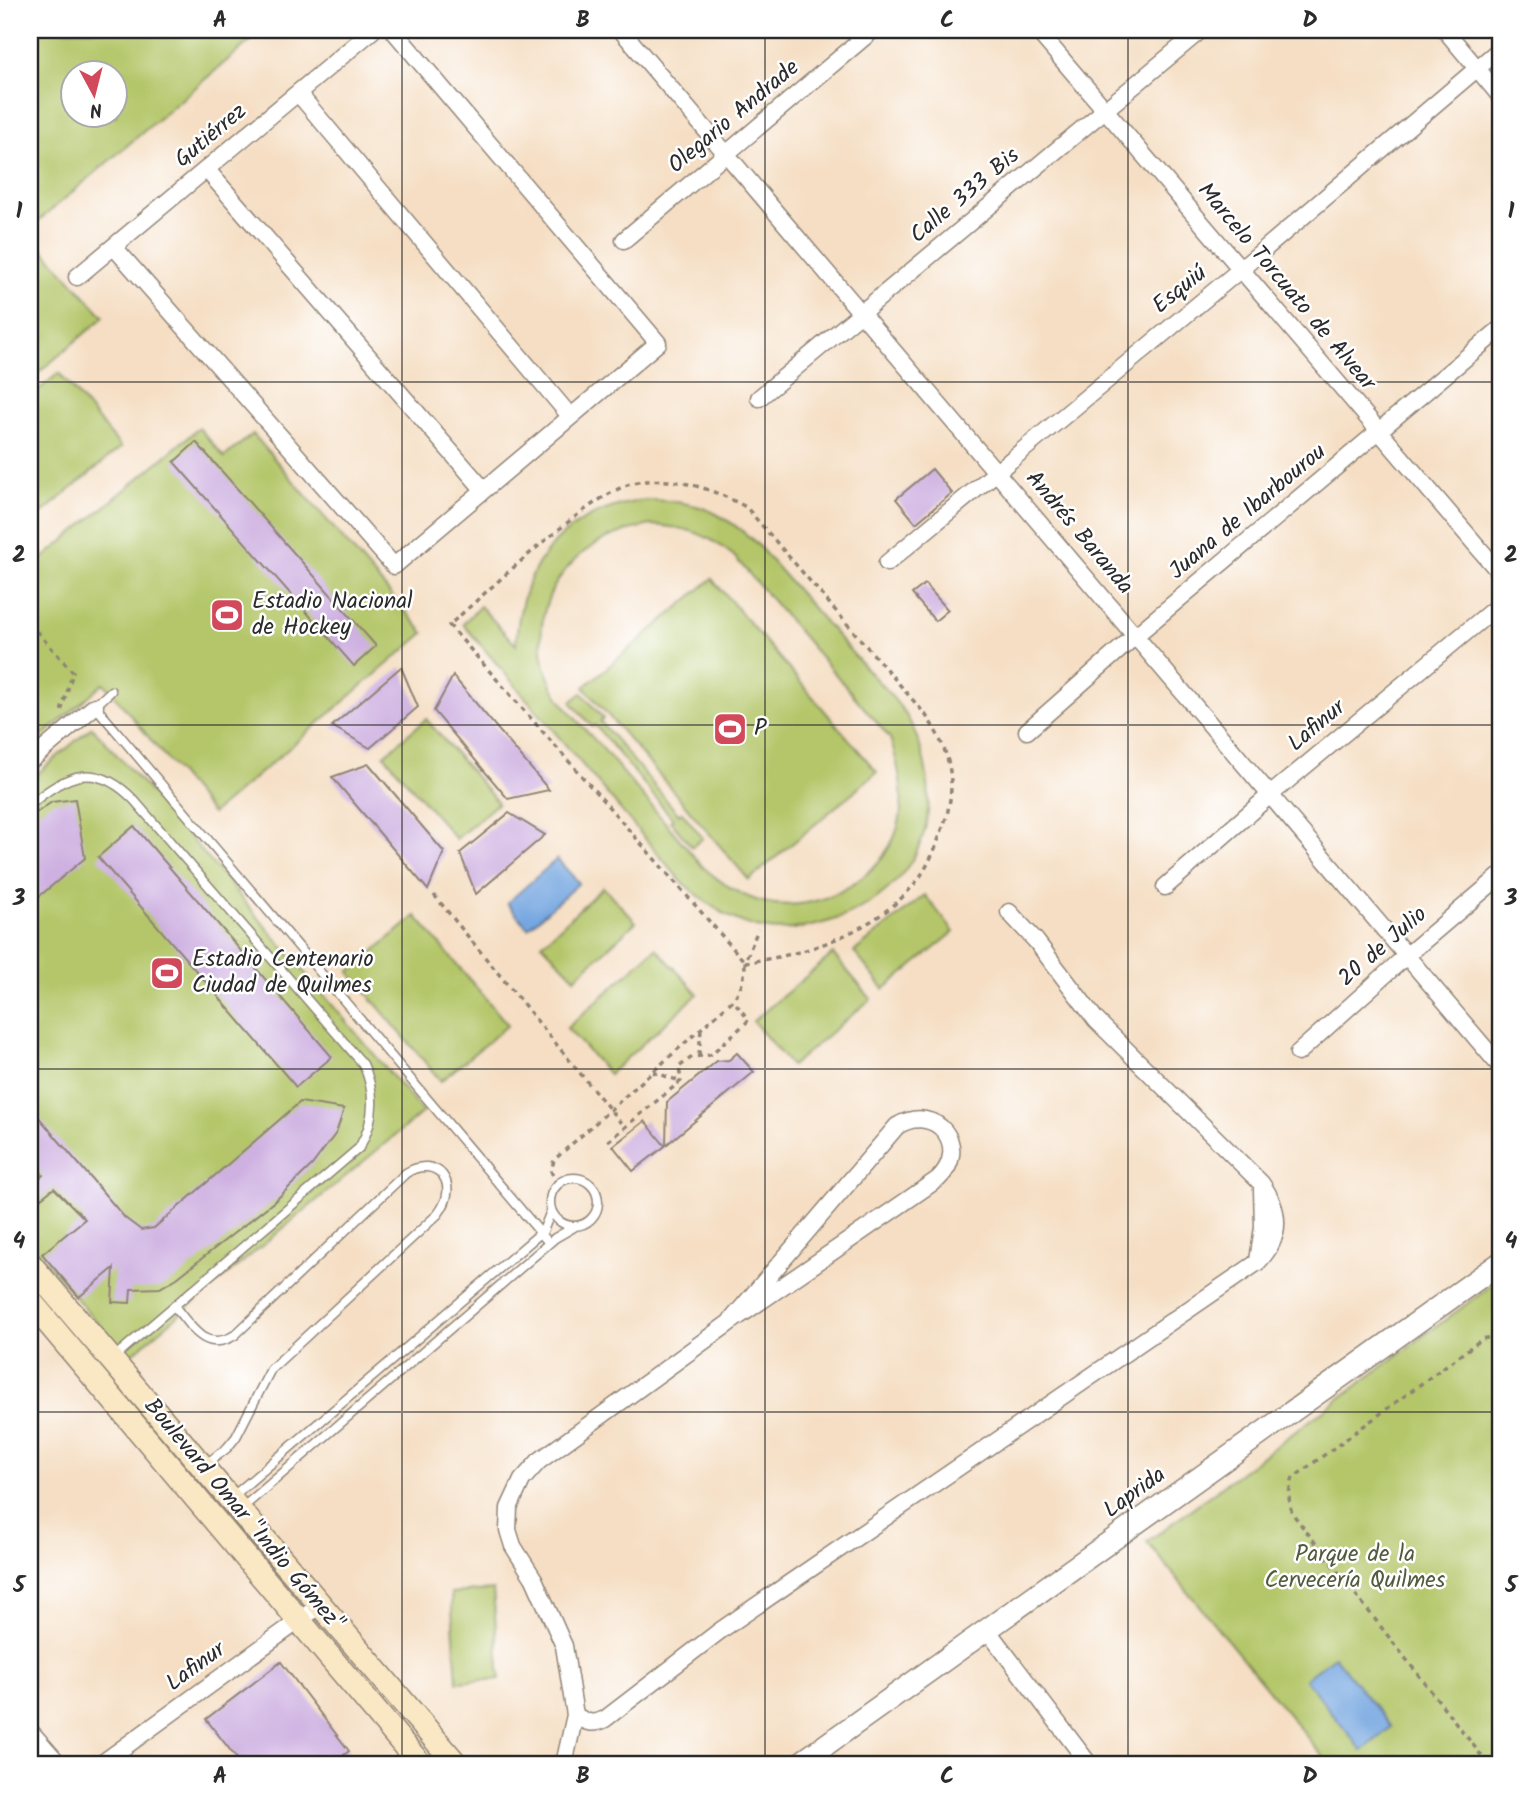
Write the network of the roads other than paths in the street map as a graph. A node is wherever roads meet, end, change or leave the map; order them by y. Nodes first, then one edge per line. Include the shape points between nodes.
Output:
1 (373, 30) edge
2 (393, 30) edge
3 (621, 30) edge
4 (873, 30) edge
5 (1037, 30) edge
6 (1201, 30) edge
7 (1445, 30) edge
8 (1500, 49) edge
9 (1477, 68) junction
10 (298, 93) junction
11 (1500, 96) edge
12 (1105, 110) junction
13 (727, 153) junction
14 (207, 170) junction
15 (624, 240) dead end
16 (114, 247) junction
17 (1241, 269) junction
18 (77, 277) dead end
19 (861, 312) junction
20 (1500, 329) edge
21 (759, 398) dead end
22 (570, 416) junction
23 (1379, 431) junction
24 (996, 471) junction
25 (483, 489) junction
26 (887, 563) dead end
27 (1500, 573) edge
28 (1500, 604) edge
29 (1135, 636) junction
30 (111, 691) dead end
31 (95, 706) junction
32 (1027, 731) dead end
33 (30, 761) edge
34 (1270, 795) junction
35 (30, 805) edge
36 (1500, 876) edge
37 (1165, 887) dead end
38 (1009, 912) dead end
39 (1406, 956) junction
40 (1298, 1053) dead end
41 (1500, 1066) edge
42 (551, 1211) junction
43 (574, 1227) junction
44 (541, 1233) junction
45 (549, 1243) junction
46 (1500, 1263) edge
47 (30, 1264) edge
48 (56, 1295) junction
49 (175, 1307) junction
50 (32, 1309) edge
51 (729, 1323) junction
52 (112, 1359) junction
53 (202, 1467) junction
54 (233, 1505) junction
55 (319, 1606) junction
56 (298, 1621) junction
57 (988, 1631) junction
58 (575, 1716) junction
59 (30, 1731) edge
60 (59, 1764) edge
61 (101, 1764) edge
62 (421, 1764) edge
63 (456, 1764) edge
64 (564, 1764) edge
65 (800, 1764) edge
66 (1089, 1764) edge

1 - 10 street, Gutiérrez
2 - 22 street via 658,343
3 - 13 street, Andrés Baranda
4 - 13 street, Olegario Andrade
5 - 12 street, Marcelo Torcuato de Alvear
6 - 12 street, Calle 333 Bis
7 - 9 street
8 - 9 street, Esquiú
9 - 11 street
9 - 17 street, Esquiú
10 - 14 street, Gutiérrez
10 - 22 street
12 - 17 street, Marcelo Torcuato de Alvear
12 - 19 street, Calle 333 Bis
13 - 15 street, Olegario Andrade
13 - 19 street, Andrés Baranda
14 - 16 street, Gutiérrez
14 - 25 street
16 - 18 street, Gutiérrez
16 - 25 street via 394,566
17 - 23 street, Marcelo Torcuato de Alvear
17 - 24 street, Esquiú
19 - 21 street, Calle 333 Bis
19 - 24 street, Andrés Baranda
20 - 23 street, Juana de Ibarbourou
22 - 25 street
23 - 27 street, Marcelo Torcuato de Alvear
23 - 29 street, Juana de Ibarbourou
24 - 26 street, Esquiú
24 - 29 street, Andrés Baranda
28 - 34 street, Lafinur
29 - 32 street, Juana de Ibarbourou
29 - 34 street, Andrés Baranda
30 - 31 lane
31 - 33 street
31 - 44 lane
34 - 37 street, Lafinur
34 - 39 street, Andrés Baranda
35 - 49 lane via 62,781 94,776 116,782 363,1064 370,1080 372,1115 359,1149
36 - 39 street, 20 de Julio
38 - 58 street via 1096,1020 1261,1183 1263,1227 1258,1262 721,1630 605,1719 586,1723
39 - 40 street, 20 de Julio
39 - 41 street, Andrés Baranda
42 - 43 lane via 560,1223
42 - 43 lane via 550,1196 557,1184 578,1178 591,1184 598,1196 597,1211 588,1222
42 - 44 lane
43 - 45 lane
44 - 45 lane
44 - 54 lane via 258,1477
45 - 54 lane
46 - 57 street, Laprida
47 - 48 main road, Boulevard Omar "Indio Gómez"
48 - 50 street
48 - 52 main road, Boulevard Omar "Indio Gómez"
49 - 52 lane
49 - 53 lane via 205,1340 227,1340 406,1173 428,1167 441,1174 449,1186 447,1202 438,1214 271,1369 236,1437
50 - 56 main road
51 - 51 street via 938,1179 952,1152 944,1130 919,1118 897,1126
51 - 58 street via 539,1461 522,1480 509,1508 513,1546 534,1579 564,1646
52 - 53 main road, Boulevard Omar "Indio Gómez"
53 - 54 main road, Boulevard Omar "Indio Gómez"
54 - 55 main road, Boulevard Omar "Indio Gómez"
55 - 56 street, Lafinur
55 - 63 main road, Boulevard Omar "Indio Gómez"
56 - 61 street, Lafinur
56 - 62 main road
57 - 65 street, Laprida
57 - 66 street
58 - 64 street
59 - 60 street

